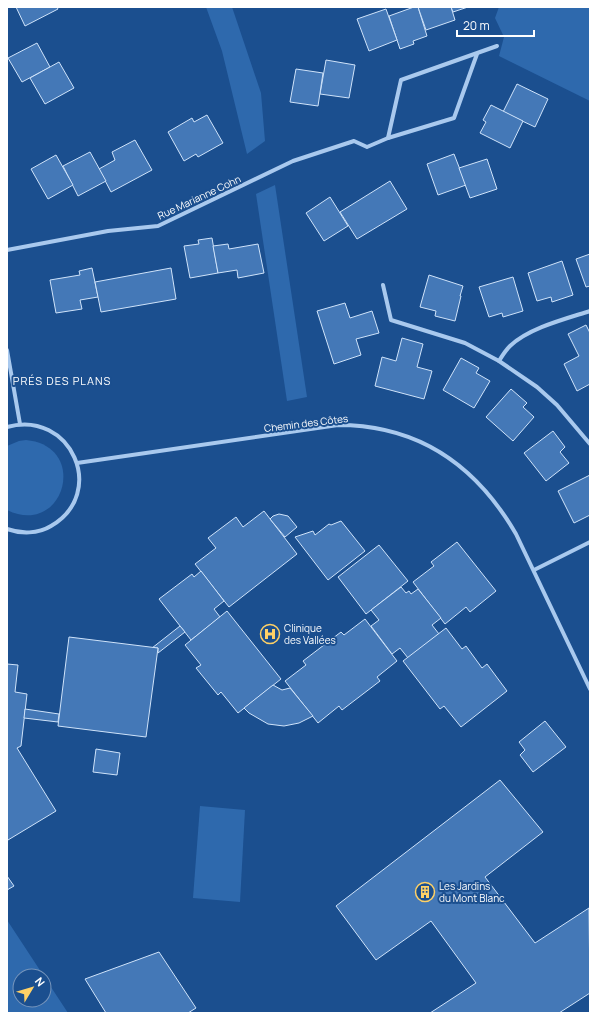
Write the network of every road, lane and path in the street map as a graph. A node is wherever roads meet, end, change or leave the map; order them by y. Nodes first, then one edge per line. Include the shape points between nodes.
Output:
1 (497, 46) dead end
2 (477, 54) junction
3 (388, 138) junction
4 (7, 250) edge
5 (383, 284) dead end
6 (590, 311) edge
7 (7, 350) edge
8 (499, 361) junction
9 (20, 424) junction
10 (7, 427) edge
11 (590, 444) edge
12 (77, 463) junction
13 (7, 529) edge
14 (590, 542) edge
15 (534, 570) junction
16 (590, 689) edge

1 - 2 street
2 - 3 street, Rue Marianne Cohn via 454,118
2 - 3 street via 401,80
3 - 4 street, Rue Marianne Cohn via 367,147 354,141 293,161 158,226 108,231
5 - 8 street via 391,320 466,343
6 - 8 street via 552,323 521,338 509,347
7 - 9 street
8 - 11 street via 537,386
9 - 10 street
9 - 12 street via 40,426 58,435 72,450
12 - 13 street via 79,480 76,497 62,518 34,532
12 - 15 street, Chemin des Côtes via 338,425 389,430 430,446 474,479 508,520
14 - 15 street
15 - 16 street, Chemin des Côtes

